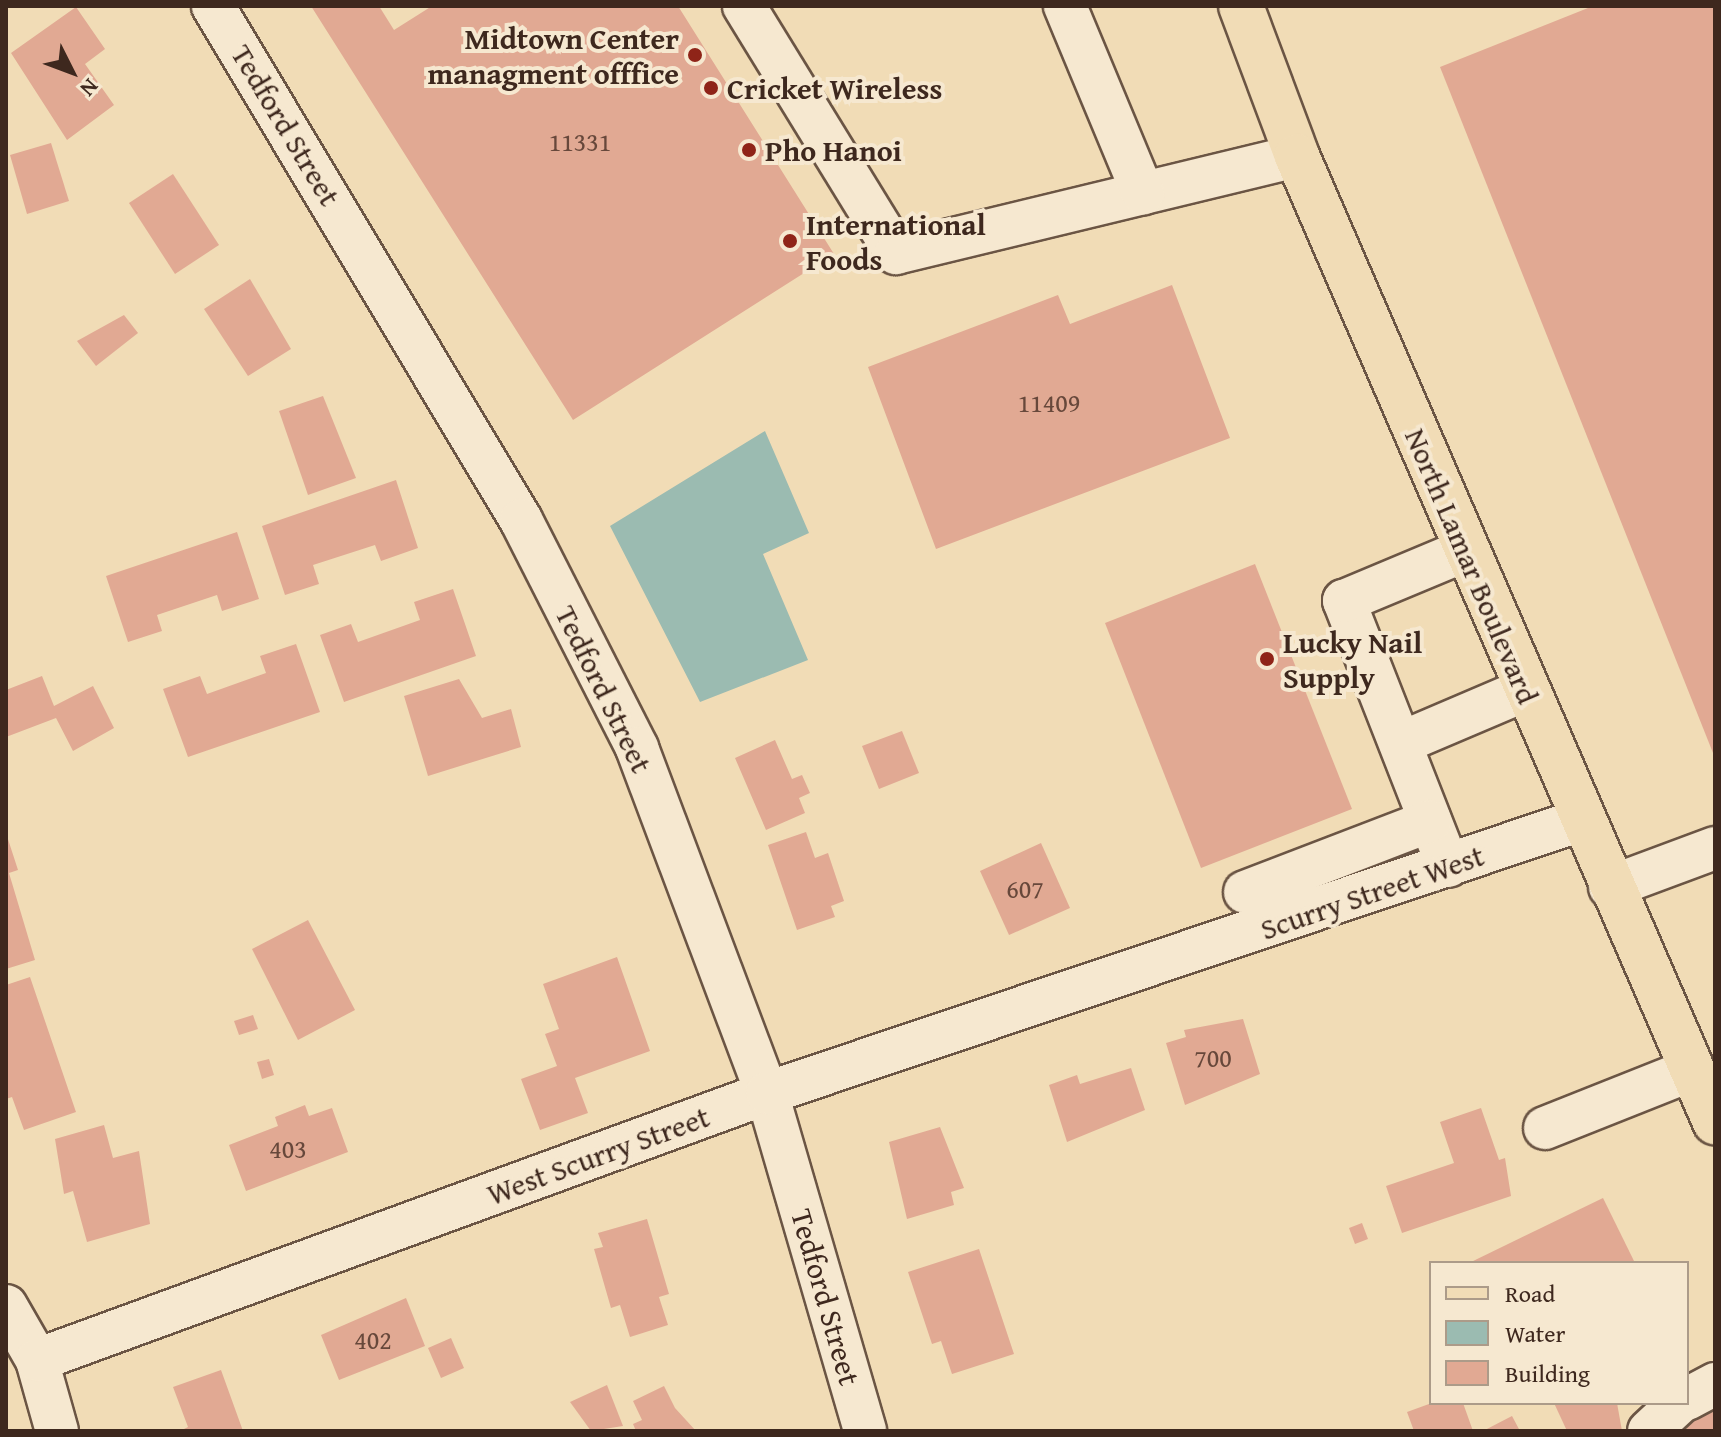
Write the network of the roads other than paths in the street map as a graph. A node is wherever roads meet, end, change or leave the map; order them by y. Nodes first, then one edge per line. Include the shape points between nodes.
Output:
1 (213, 6) edge
2 (744, 6) edge
3 (1065, 6) edge
4 (1241, 6) edge
5 (1297, 156) junction
6 (1143, 193) junction
7 (1466, 550) junction
8 (1525, 690) junction
9 (1403, 742) junction
10 (1581, 820) junction
11 (1430, 821) junction
12 (1715, 848) edge
13 (1448, 866) junction
14 (1610, 887) junction
15 (1245, 892) dead end
16 (1164, 965) joint
17 (1691, 1070) junction
18 (767, 1093) junction
19 (1713, 1112) edge
20 (1545, 1128) dead end
21 (6, 1306) edge
22 (37, 1360) junction
23 (1715, 1384) edge
24 (1689, 1398) edge
25 (1677, 1405) edge
26 (57, 1431) edge
27 (865, 1431) edge
28 (1649, 1431) edge

1 - 18 street, Tedford Street via 521,520 637,748
2 - 6 street via 896,253
3 - 6 street
4 - 5 main road, North Lamar Boulevard
5 - 6 street
5 - 7 main road, North Lamar Boulevard
7 - 8 main road, North Lamar Boulevard
7 - 9 street via 1344,601
8 - 9 street
8 - 10 main road, North Lamar Boulevard
9 - 11 street
10 - 13 street, Scurry Street West
10 - 14 main road, North Lamar Boulevard
11 - 13 street
11 - 15 street
12 - 14 street
13 - 16 street, Scurry Street West
14 - 17 main road, North Lamar Boulevard
16 - 18 street, West Scurry Street
17 - 19 main road, North Lamar Boulevard
17 - 20 street
18 - 22 street, West Scurry Street
18 - 27 street, Tedford Street
21 - 22 street
22 - 26 street
23 - 24 street
25 - 28 street

